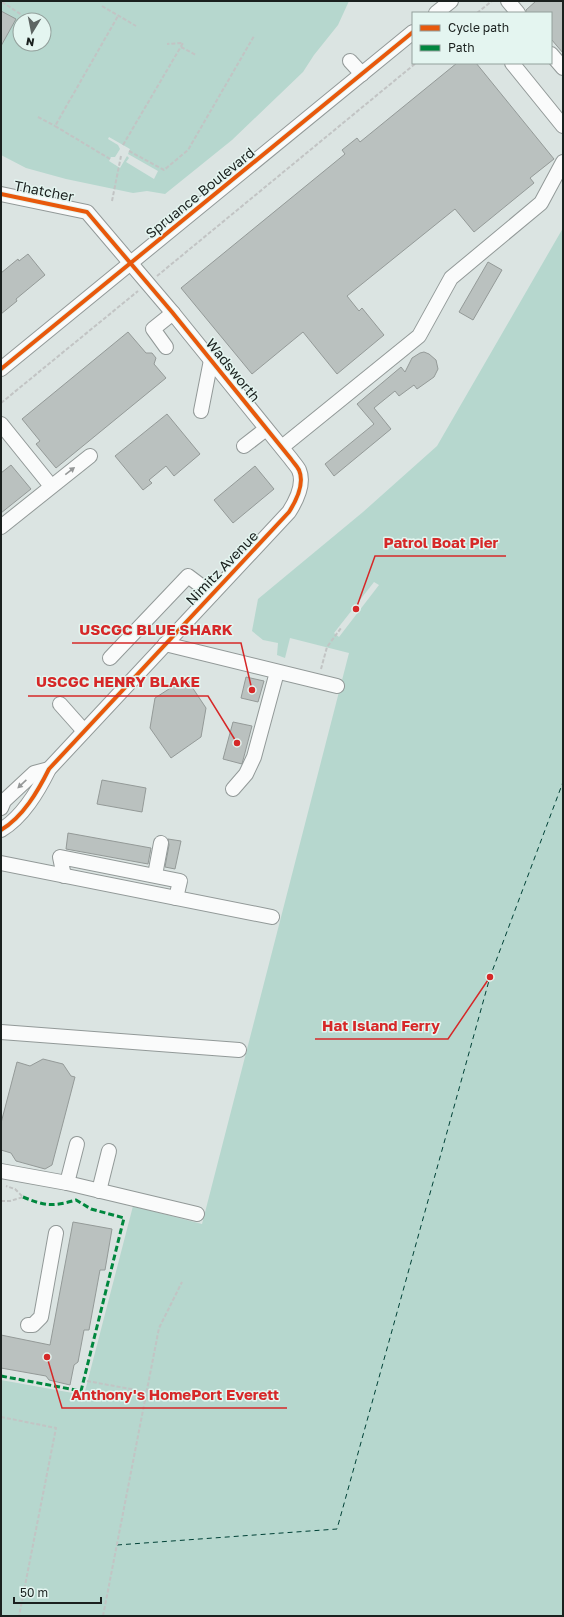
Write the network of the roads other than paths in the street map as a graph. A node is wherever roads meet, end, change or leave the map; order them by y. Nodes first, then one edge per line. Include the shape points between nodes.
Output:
1 (448, 2) edge
2 (437, 12) edge
3 (412, 33) edge
4 (552, 55) edge
5 (350, 61) dead end
6 (513, 64) edge
7 (563, 68) edge
8 (362, 74) junction
9 (562, 123) edge
10 (563, 162) edge
11 (1, 194) edge
12 (132, 264) junction
13 (173, 313) junction
14 (166, 347) dead end
15 (211, 360) junction
16 (1, 369) edge
17 (198, 370) dead end
18 (201, 411) dead end
19 (1, 424) edge
20 (266, 429) junction
21 (244, 446) dead end
22 (282, 448) junction
23 (90, 456) dead end
24 (51, 486) junction
25 (298, 497) joint
26 (1, 527) edge
27 (212, 594) junction
28 (165, 644) junction
29 (110, 658) dead end
30 (277, 672) junction
31 (337, 686) dead end
32 (60, 704) dead end
33 (84, 731) junction
34 (49, 769) junction
35 (233, 790) dead end
36 (1, 808) edge
37 (1, 830) edge
38 (161, 843) dead end
39 (1, 863) edge
40 (64, 876) junction
41 (154, 876) junction
42 (176, 898) junction
43 (272, 917) dead end
44 (2, 1033) edge
45 (239, 1050) dead end
46 (77, 1144) dead end
47 (109, 1151) dead end
48 (1, 1171) edge
49 (67, 1183) junction
50 (99, 1190) junction
51 (197, 1214) dead end
52 (56, 1233) dead end
53 (28, 1325) dead end

1 - 2 street
3 - 8 street, Spruance Boulevard
4 - 7 street
5 - 8 street
6 - 9 street
8 - 12 street, Spruance Boulevard
10 - 22 street via 542,203 451,278 420,336
11 - 12 street, Thatcher via 87,212
12 - 13 street, Wadsworth
12 - 16 street, Spruance Boulevard
13 - 14 street via 153,329
13 - 15 street, Wadsworth
15 - 17 street
15 - 18 street
15 - 20 street, Wadsworth
19 - 24 street
20 - 21 street
20 - 22 street, Wadsworth
22 - 25 street, Wadsworth via 299,470
24 -> 23 street
24 - 26 street
25 - 27 street, Nimitz Avenue via 289,512
27 - 28 street, Nimitz Avenue
27 - 29 street via 188,576
28 - 30 street
28 - 33 street, Nimitz Avenue
30 - 31 street
30 - 35 street via 254,757 246,774
32 - 33 street
33 - 34 street, Nimitz Avenue
34 -> 36 street, Nimitz Avenue via 34,773 4,801
34 - 37 street, Nimitz Avenue via 38,791 10,825
38 - 41 street
39 - 40 street
40 - 41 street via 60,857
40 - 42 street
41 - 42 street via 180,881
42 - 43 street
44 - 45 street
46 - 49 street
47 - 50 street
48 - 49 street
49 - 50 street
50 - 51 street
52 - 53 street via 41,1317 33,1325

